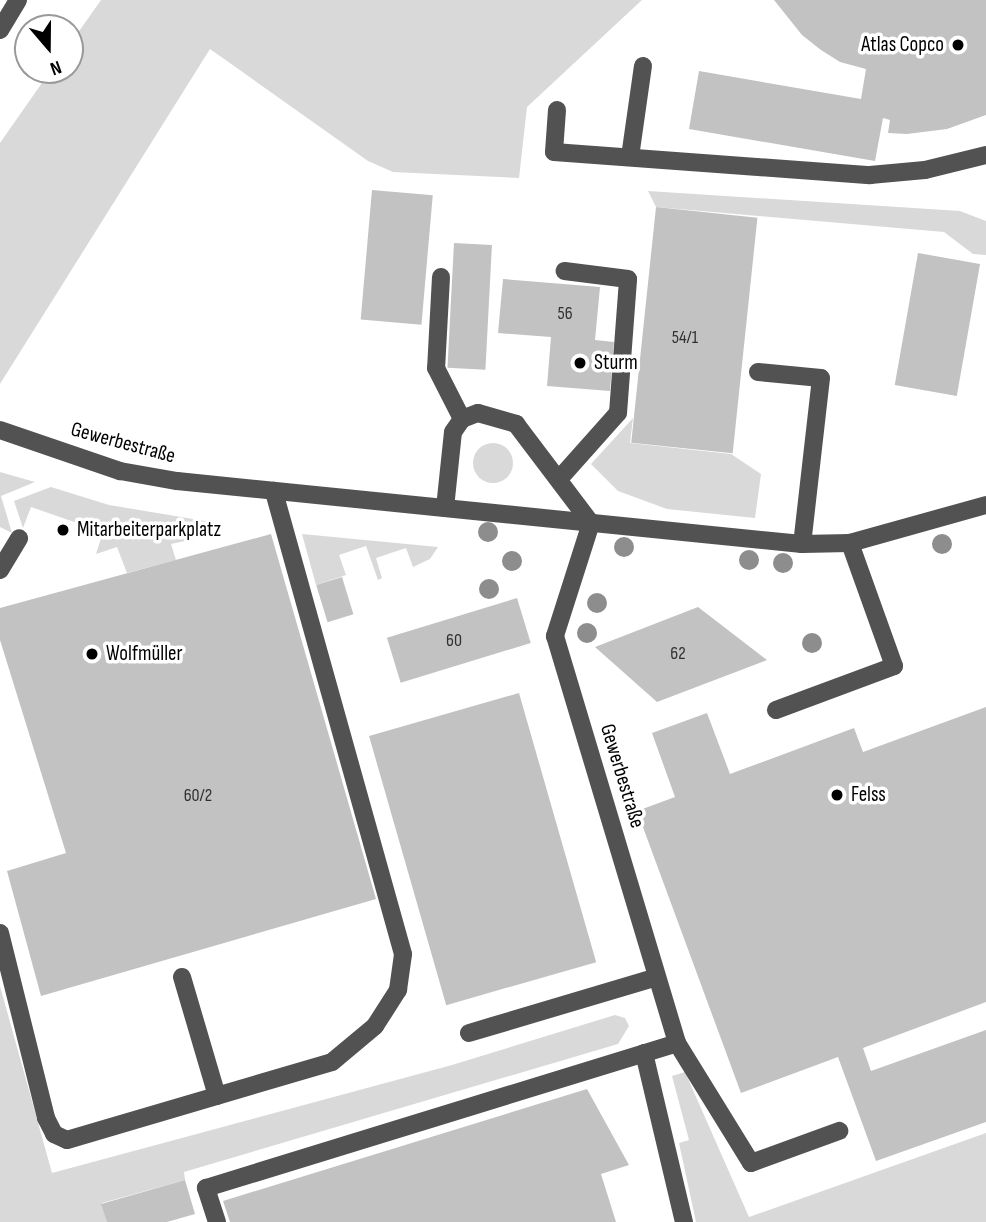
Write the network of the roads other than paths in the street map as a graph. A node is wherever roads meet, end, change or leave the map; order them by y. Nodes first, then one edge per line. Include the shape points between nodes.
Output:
1 (18, 0) edge
2 (0, 30) edge
3 (643, 66) dead end
4 (558, 110) dead end
5 (986, 155) edge
6 (630, 157) junction
7 (565, 271) dead end
8 (441, 277) dead end
9 (758, 372) dead end
10 (462, 419) junction
11 (0, 430) edge
12 (559, 478) junction
13 (274, 491) junction
14 (986, 505) edge
15 (445, 508) junction
16 (591, 523) junction
17 (19, 538) dead end
18 (850, 542) junction
19 (802, 544) junction
20 (0, 570) edge
21 (776, 710) dead end
22 (0, 933) edge
23 (657, 976) junction
24 (182, 977) dead end
25 (469, 1033) dead end
26 (677, 1043) junction
27 (644, 1053) junction
28 (217, 1096) junction
29 (839, 1131) dead end
30 (216, 1222) edge
31 (684, 1222) edge

1 - 2 street
3 - 6 street
4 - 6 street via 554,152
5 - 6 street via 925,170 870,175
7 - 12 street via 628,279 618,413
8 - 10 street via 436,368
9 - 19 street via 821,378
10 - 12 street via 478,413 516,424
10 - 15 street via 453,432
11 - 13 street, Gewerbestraße via 120,471
12 - 16 street
13 - 15 street, Gewerbestraße
13 - 28 street via 403,954 398,990 375,1026 332,1062
14 - 18 street, Gewerbestraße
15 - 16 street, Gewerbestraße
16 - 19 street, Gewerbestraße
16 - 23 street, Gewerbestraße via 555,636
17 - 20 street
18 - 19 street, Gewerbestraße
18 - 21 street via 894,666
22 - 28 street via 54,1134 67,1140
23 - 25 street
23 - 26 street, Gewerbestraße
24 - 28 street
26 - 27 street
26 - 29 street, Gewerbestraße via 751,1163
27 - 30 street via 206,1188
27 - 31 street

